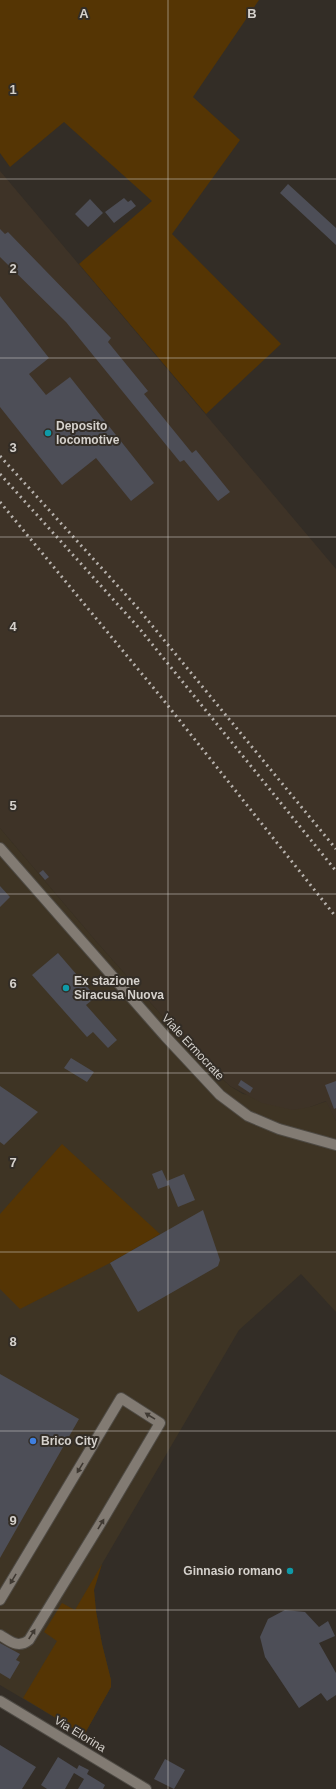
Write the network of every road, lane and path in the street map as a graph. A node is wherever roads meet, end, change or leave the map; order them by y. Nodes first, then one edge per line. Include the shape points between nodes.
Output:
1 (0, 848) edge
2 (336, 1145) edge
3 (0, 1600) edge
4 (0, 1635) edge
5 (0, 1701) edge
6 (146, 1789) edge

1 - 2 main road, Viale Ermocrate via 220,1095 248,1116 279,1129
4 -> 3 main road via 19,1645 29,1640 160,1423 121,1398
5 - 6 main road, Via Elorina

